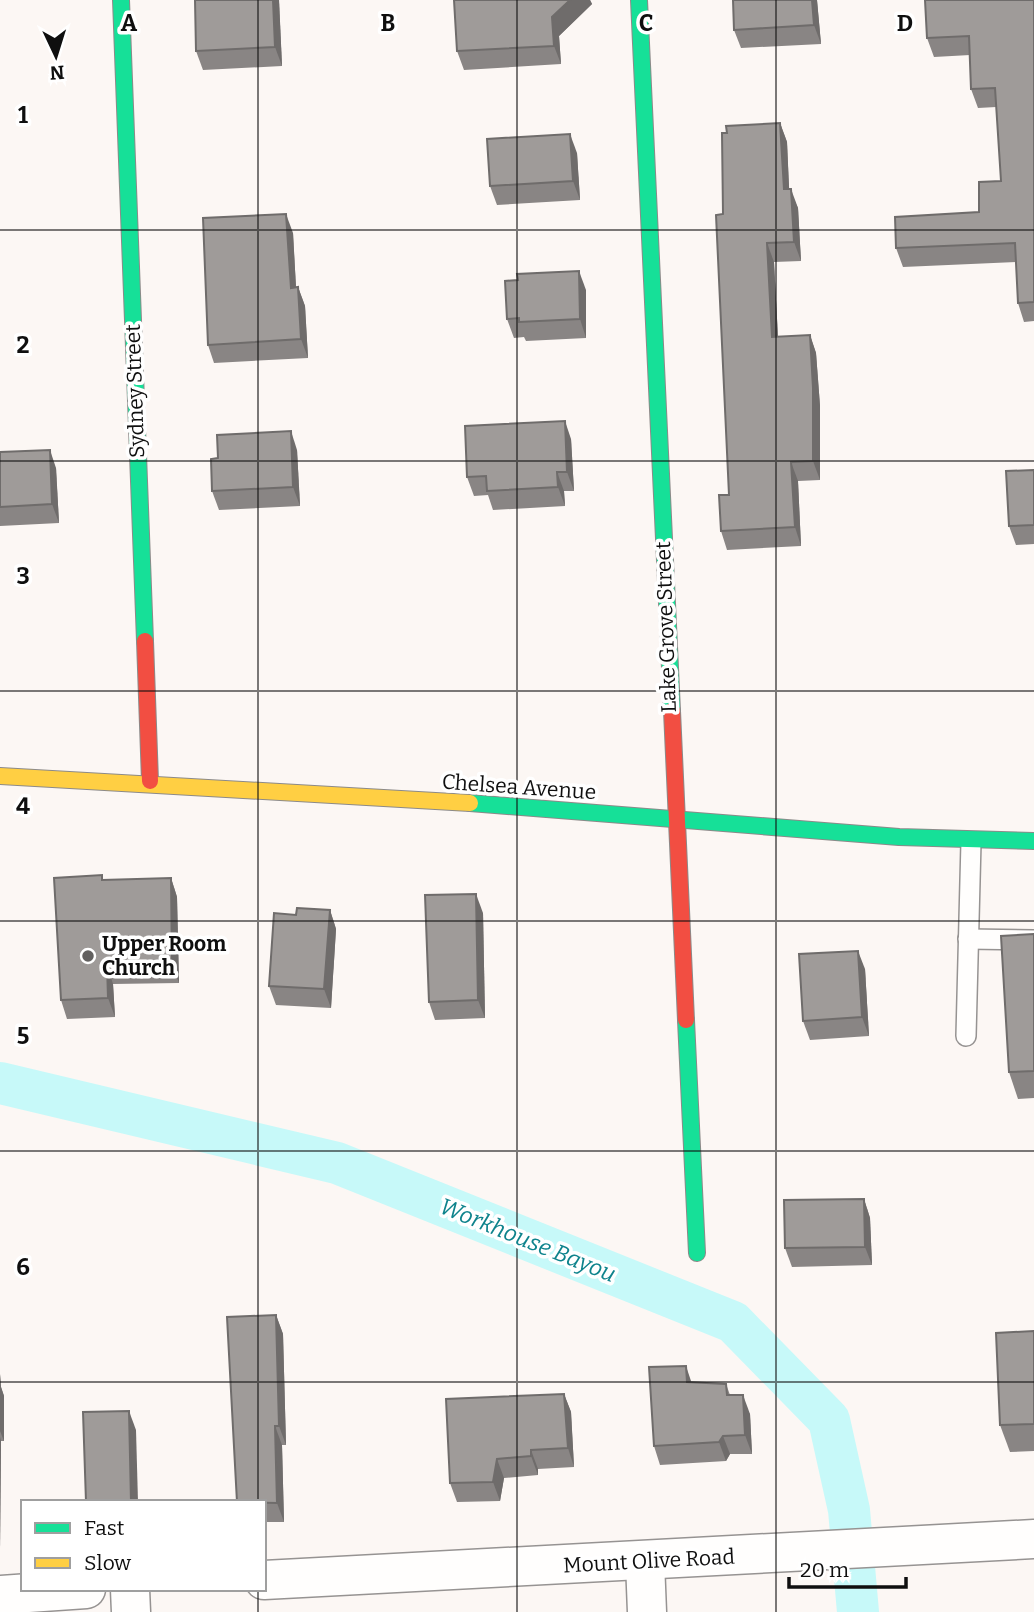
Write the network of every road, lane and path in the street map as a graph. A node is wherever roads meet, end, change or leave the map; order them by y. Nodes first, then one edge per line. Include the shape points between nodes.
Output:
1 (121, 0) edge
2 (639, 0) edge
3 (0, 776) edge
4 (150, 781) junction
5 (674, 819) junction
6 (1034, 841) edge
7 (971, 842) junction
8 (968, 939) junction
9 (1034, 940) edge
10 (965, 1037) dead end
11 (697, 1253) dead end
12 (1034, 1539) edge
13 (645, 1562) junction
14 (266, 1580) edge
15 (57, 1591) edge
16 (130, 1591) edge
17 (0, 1595) edge
18 (131, 1612) edge
19 (647, 1612) edge

1 - 4 street, Sydney Street
2 - 5 street, Lake Grove Street
3 - 4 street, Chelsea Avenue
4 - 5 street, Chelsea Avenue
5 - 7 street, Chelsea Avenue
5 - 11 street, Lake Grove Street
6 - 7 street, Chelsea Avenue
7 - 8 lane
8 - 9 lane
8 - 10 lane
12 - 13 street, Mount Olive Road
13 - 14 street, Mount Olive Road
13 - 19 street
15 - 17 street
16 - 18 street

